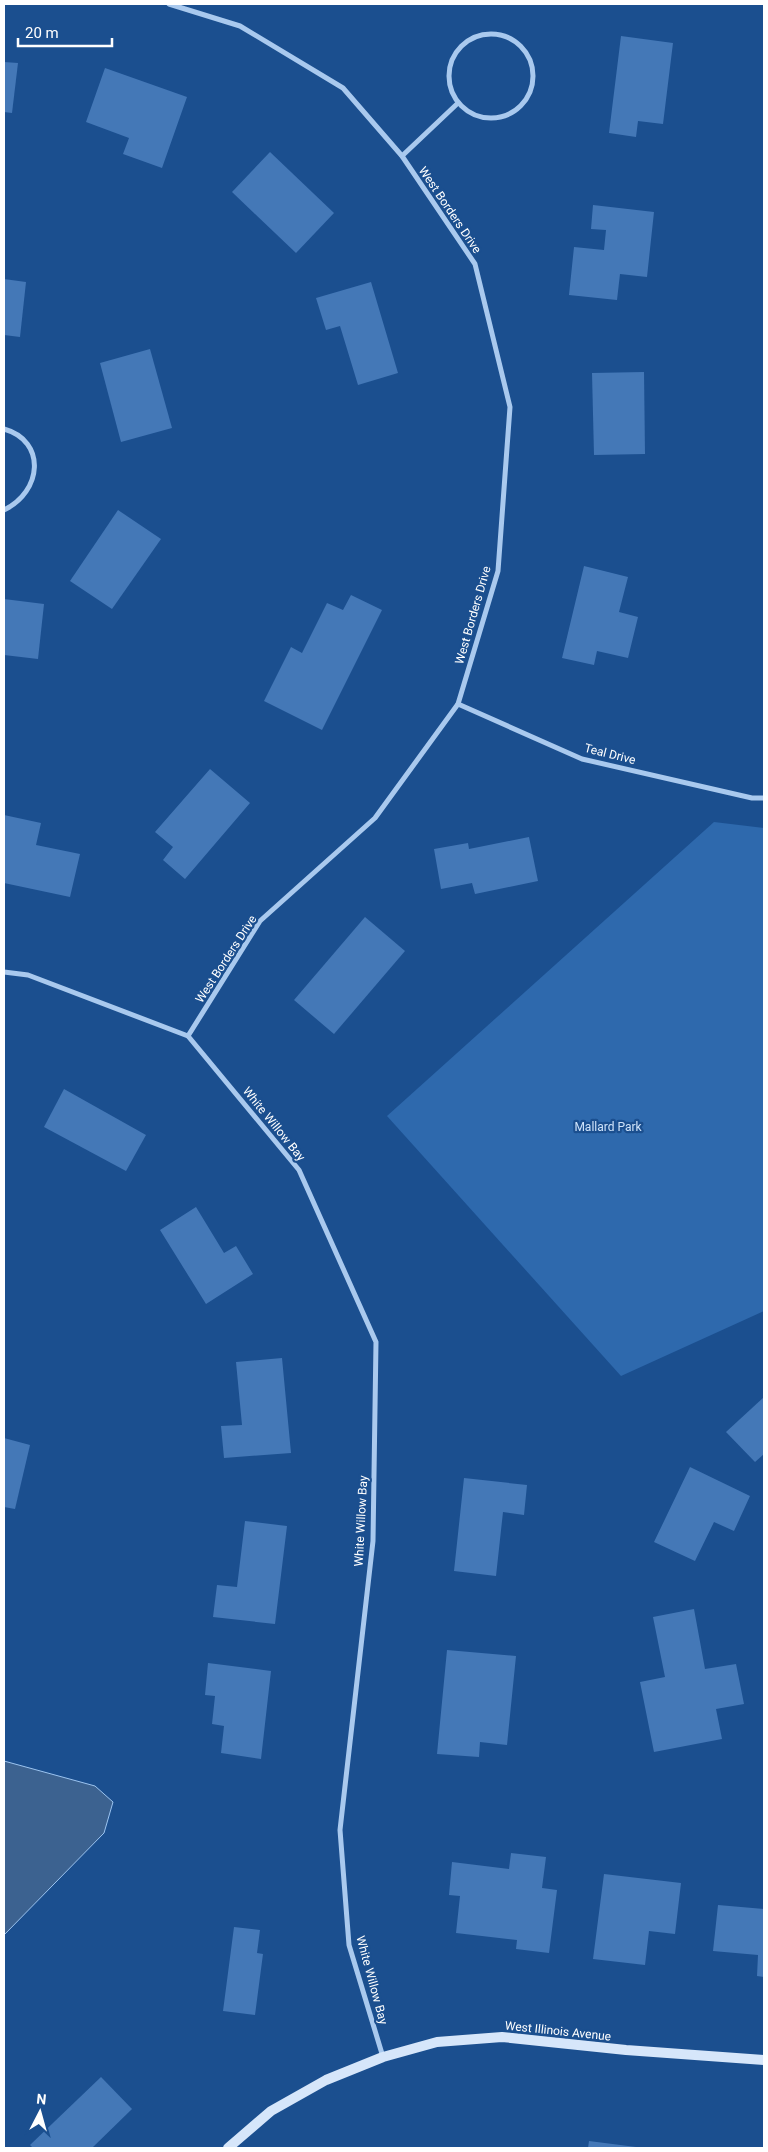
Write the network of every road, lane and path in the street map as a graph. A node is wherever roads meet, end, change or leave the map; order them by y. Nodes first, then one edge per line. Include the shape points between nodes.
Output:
1 (169, 4) edge
2 (458, 103) junction
3 (402, 156) junction
4 (4, 429) edge
5 (4, 510) edge
6 (458, 704) junction
7 (764, 798) edge
8 (4, 972) edge
9 (188, 1036) junction
10 (383, 2057) junction
11 (764, 2060) edge
12 (228, 2148) edge

1 - 3 street, West Borders Drive via 240,26 343,88
2 - 2 street via 471,114 486,118 503,116 518,109 528,96 533,80 531,64 524,49 511,39 495,34 478,36 464,44 453,56 449,72 450,88
2 - 3 street
3 - 6 street, West Borders Drive via 474,264 510,407 498,570
4 - 5 street via 25,441 33,456 34,473 30,489 19,502
6 - 7 street, Teal Drive via 582,758 752,798
6 - 9 street, West Borders Drive via 375,818 260,921
8 - 9 street via 28,975
9 - 10 street, White Willow Bay via 299,1170 376,1342 372,1541 340,1830 350,1945
10 - 11 main road, West Illinois Avenue via 437,2042 502,2037
10 - 12 main road, West Illinois Avenue via 326,2080 287,2102

